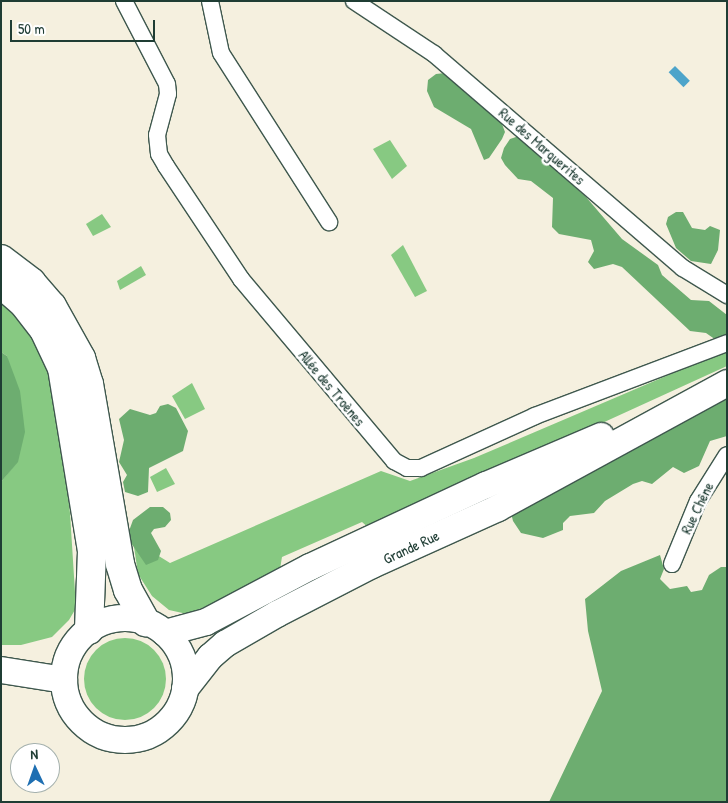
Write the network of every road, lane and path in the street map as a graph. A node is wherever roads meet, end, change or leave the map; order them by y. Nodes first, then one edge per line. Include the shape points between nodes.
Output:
1 (124, 1) edge
2 (210, 1) edge
3 (354, 1) edge
4 (329, 222) dead end
5 (1, 259) edge
6 (1, 284) edge
7 (727, 295) edge
8 (727, 343) edge
9 (727, 383) edge
10 (648, 422) junction
11 (727, 455) edge
12 (672, 564) dead end
13 (155, 627) junction
14 (89, 630) junction
15 (1, 670) edge
16 (64, 680) junction
17 (186, 688) junction

1 - 8 street, Allée des Troènes via 167,84 168,94 157,135 159,154 166,166 241,279 400,465 421,468 441,461 535,416
2 - 4 street via 221,52
3 - 7 street, Rue des Marguerites via 434,54 682,268
5 - 13 highway via 30,282 52,306 81,358 89,384 120,564 128,590
6 - 14 highway via 23,303 44,330 62,368 92,551
9 - 10 main road
10 - 13 main road, Grande Rue via 486,485 206,622
10 - 17 main road, Grande Rue via 498,508 407,548 277,614 225,644 210,657
11 - 12 street, Rue Chêne via 698,501
13 - 14 main road via 116,619
13 - 17 main road via 180,652
14 - 16 main road via 71,652
15 - 16 main road
16 - 17 main road via 76,716 96,732 120,740 146,736 168,723

